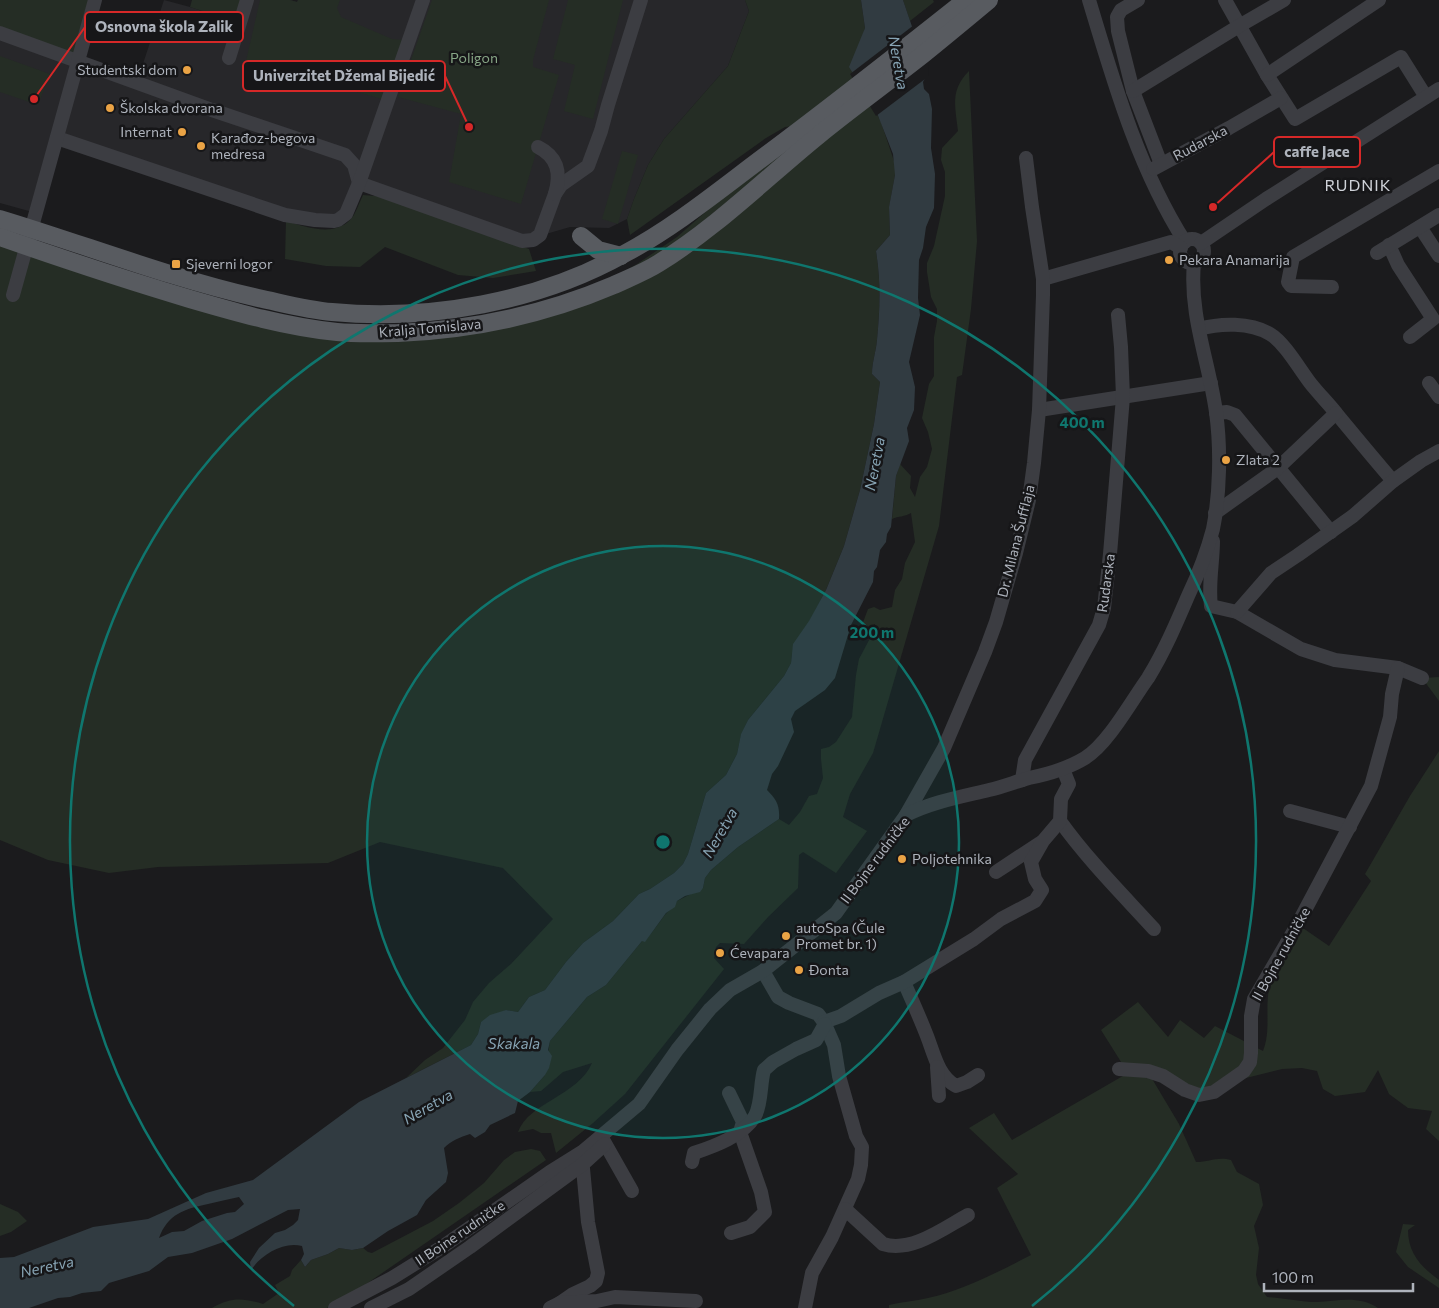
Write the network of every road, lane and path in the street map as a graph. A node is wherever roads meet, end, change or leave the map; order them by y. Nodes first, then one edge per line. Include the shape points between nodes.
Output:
1 (95, 0) edge
2 (247, 0) edge
3 (424, 0) edge
4 (641, 0) edge
5 (966, 0) edge
6 (989, 0) edge
7 (1089, 0) edge
8 (1138, 0) edge
9 (1225, 0) edge
10 (1284, 0) edge
11 (1379, 0) edge
12 (1239, 26) junction
13 (0, 33) edge
14 (228, 58) dead end
15 (78, 61) junction
16 (1267, 74) junction
17 (1133, 91) junction
18 (1435, 94) edge
19 (1281, 98) junction
20 (814, 129) junction
21 (57, 138) junction
22 (538, 147) dead end
23 (1026, 158) dead end
24 (1161, 164) junction
25 (1439, 171) edge
26 (1147, 172) junction
27 (359, 183) junction
28 (555, 194) junction
29 (1439, 215) edge
30 (0, 219) edge
31 (1420, 227) junction
32 (32, 229) junction
33 (581, 236) dead end
34 (0, 237) edge
35 (1202, 243) junction
36 (1183, 245) junction
37 (1389, 245) junction
38 (27, 246) junction
39 (1377, 252) dead end
40 (621, 256) junction
41 (1439, 256) edge
42 (1194, 263) junction
43 (1043, 279) junction
44 (1332, 287) dead end
45 (13, 295) dead end
46 (1118, 316) dead end
47 (1199, 329) junction
48 (1410, 337) dead end
49 (1210, 383) junction
50 (1429, 383) dead end
51 (1123, 396) junction
52 (1439, 397) edge
53 (1039, 410) junction
54 (1216, 412) junction
55 (1336, 413) junction
56 (1439, 451) edge
57 (1278, 468) junction
58 (1393, 481) junction
59 (1215, 513) junction
60 (1212, 530) junction
61 (1331, 532) junction
62 (1237, 612) junction
63 (1398, 668) junction
64 (1422, 678) dead end
65 (1063, 769) junction
66 (1022, 780) junction
67 (1290, 811) dead end
68 (906, 816) junction
69 (1060, 821) junction
70 (1350, 827) junction
71 (1043, 841) junction
72 (996, 872) dead end
73 (1154, 929) dead end
74 (763, 971) junction
75 (904, 982) junction
76 (825, 1023) junction
77 (935, 1060) junction
78 (1119, 1069) dead end
79 (978, 1075) dead end
80 (729, 1093) dead end
81 (939, 1096) dead end
82 (740, 1132) junction
83 (603, 1140) junction
84 (582, 1158) junction
85 (692, 1162) dead end
86 (632, 1191) dead end
87 (845, 1210) junction
88 (968, 1215) dead end
89 (731, 1233) dead end
90 (696, 1301) dead end
91 (662, 1304) edge
92 (555, 1306) edge
93 (335, 1308) edge
94 (371, 1308) edge
95 (805, 1308) edge

1 - 15 street
2 - 14 street
3 - 27 street
4 - 28 street via 588,166 561,185
5 - 20 main road via 860,85
6 - 20 main road via 917,59
7 - 26 street
8 - 17 street, Rudarska via 1121,10 1117,17
9 - 12 street
10 - 12 street
11 - 16 street
12 - 16 street
12 - 17 street
13 - 15 street
15 - 21 street
15 - 27 street via 345,154 354,165
16 - 19 street
17 - 24 street, Rudarska
18 - 19 street via 1401,57 1295,120
18 - 35 street via 1266,199
19 - 24 street, Rudarska
20 - 38 main road, Kralja Tomislava via 760,186 658,264 576,300 469,326 373,334 337,332 266,320 159,290
20 - 40 main road, Kralja Tomislava
21 - 27 street via 285,216 334,221 343,217
21 - 32 street
22 - 28 street via 552,158 557,168 559,181
23 - 43 street, Dr. Milana Šufflaja
24 - 26 street
25 - 44 street via 1293,257 1288,282 1291,286
26 - 36 street
27 - 28 street via 522,241 533,240 540,235
29 - 31 street
30 - 32 main road, Kralja Tomislava
31 - 37 street
31 - 41 street
32 - 38 street
32 - 40 main road, Kralja Tomislava via 226,291 330,312 369,314 442,312 499,301 574,278
33 - 40 main road via 598,250
34 - 38 main road, Kralja Tomislava
35 - 36 street via 1192,239
35 - 42 street via 1204,254
36 - 42 street via 1183,258
36 - 43 street via 1171,242
37 - 39 street
37 - 48 street via 1433,319
38 - 45 street
42 - 47 street via 1194,306
43 - 53 street, Dr. Milana Šufflaja
46 - 51 street, Rudarska
47 - 49 street
47 - 55 street via 1241,325 1271,334
49 - 51 street
49 - 54 street
50 - 52 street
51 - 53 street
51 - 66 street, Rudarska via 1104,608 1099,624 1026,760
53 - 68 street, Dr. Milana Šufflaja via 1029,500 996,622 944,748
54 - 57 street via 1234,415
54 - 59 street via 1218,470
55 - 57 street
55 - 58 street
56 - 58 street
57 - 59 street
57 - 61 street
58 - 61 street
59 - 60 street
60 - 62 street via 1211,606
60 - 65 street, II Bojne rudničke via 1203,561 1155,667 1102,742 1088,757
61 - 62 street via 1271,572
62 - 63 street via 1308,651 1335,660
63 - 64 street
63 - 70 street, II Bojne rudničke via 1390,717 1370,786
65 - 66 street, II Bojne rudničke
65 - 69 street via 1069,784 1062,799
66 - 68 street, II Bojne rudničke via 922,807
67 - 70 street
68 - 74 street, II Bojne rudničke via 836,913
69 - 71 street
69 - 73 street
70 - 78 street, II Bojne rudničke via 1254,999 1250,1016 1250,1062 1244,1071 1214,1092 1199,1095 1148,1071
71 - 72 street
71 - 75 street via 1031,862 1042,890 1035,901 1001,918 974,939
74 - 76 street via 778,997 811,1010
74 - 83 street, II Bojne rudničke via 730,990 710,1009 639,1104
75 - 76 street
75 - 77 street
76 - 82 street via 816,1040 772,1062 764,1070 755,1116
76 - 87 street via 834,1045 856,1136 862,1147 858,1179
77 - 79 street via 949,1082 956,1086
77 - 81 street
80 - 82 street via 743,1122
82 - 85 street via 694,1153
82 - 89 street via 765,1212 750,1227
83 - 84 street, II Bojne rudničke
83 - 86 street
84 - 92 street via 588,1222 598,1273 590,1286
84 - 93 street, II Bojne rudničke via 550,1172 442,1247
84 - 94 street via 509,1220 409,1289
87 - 88 street via 883,1244 890,1246 903,1246 923,1239
87 - 95 street via 812,1273
90 - 91 street
91 - 92 street via 615,1297

